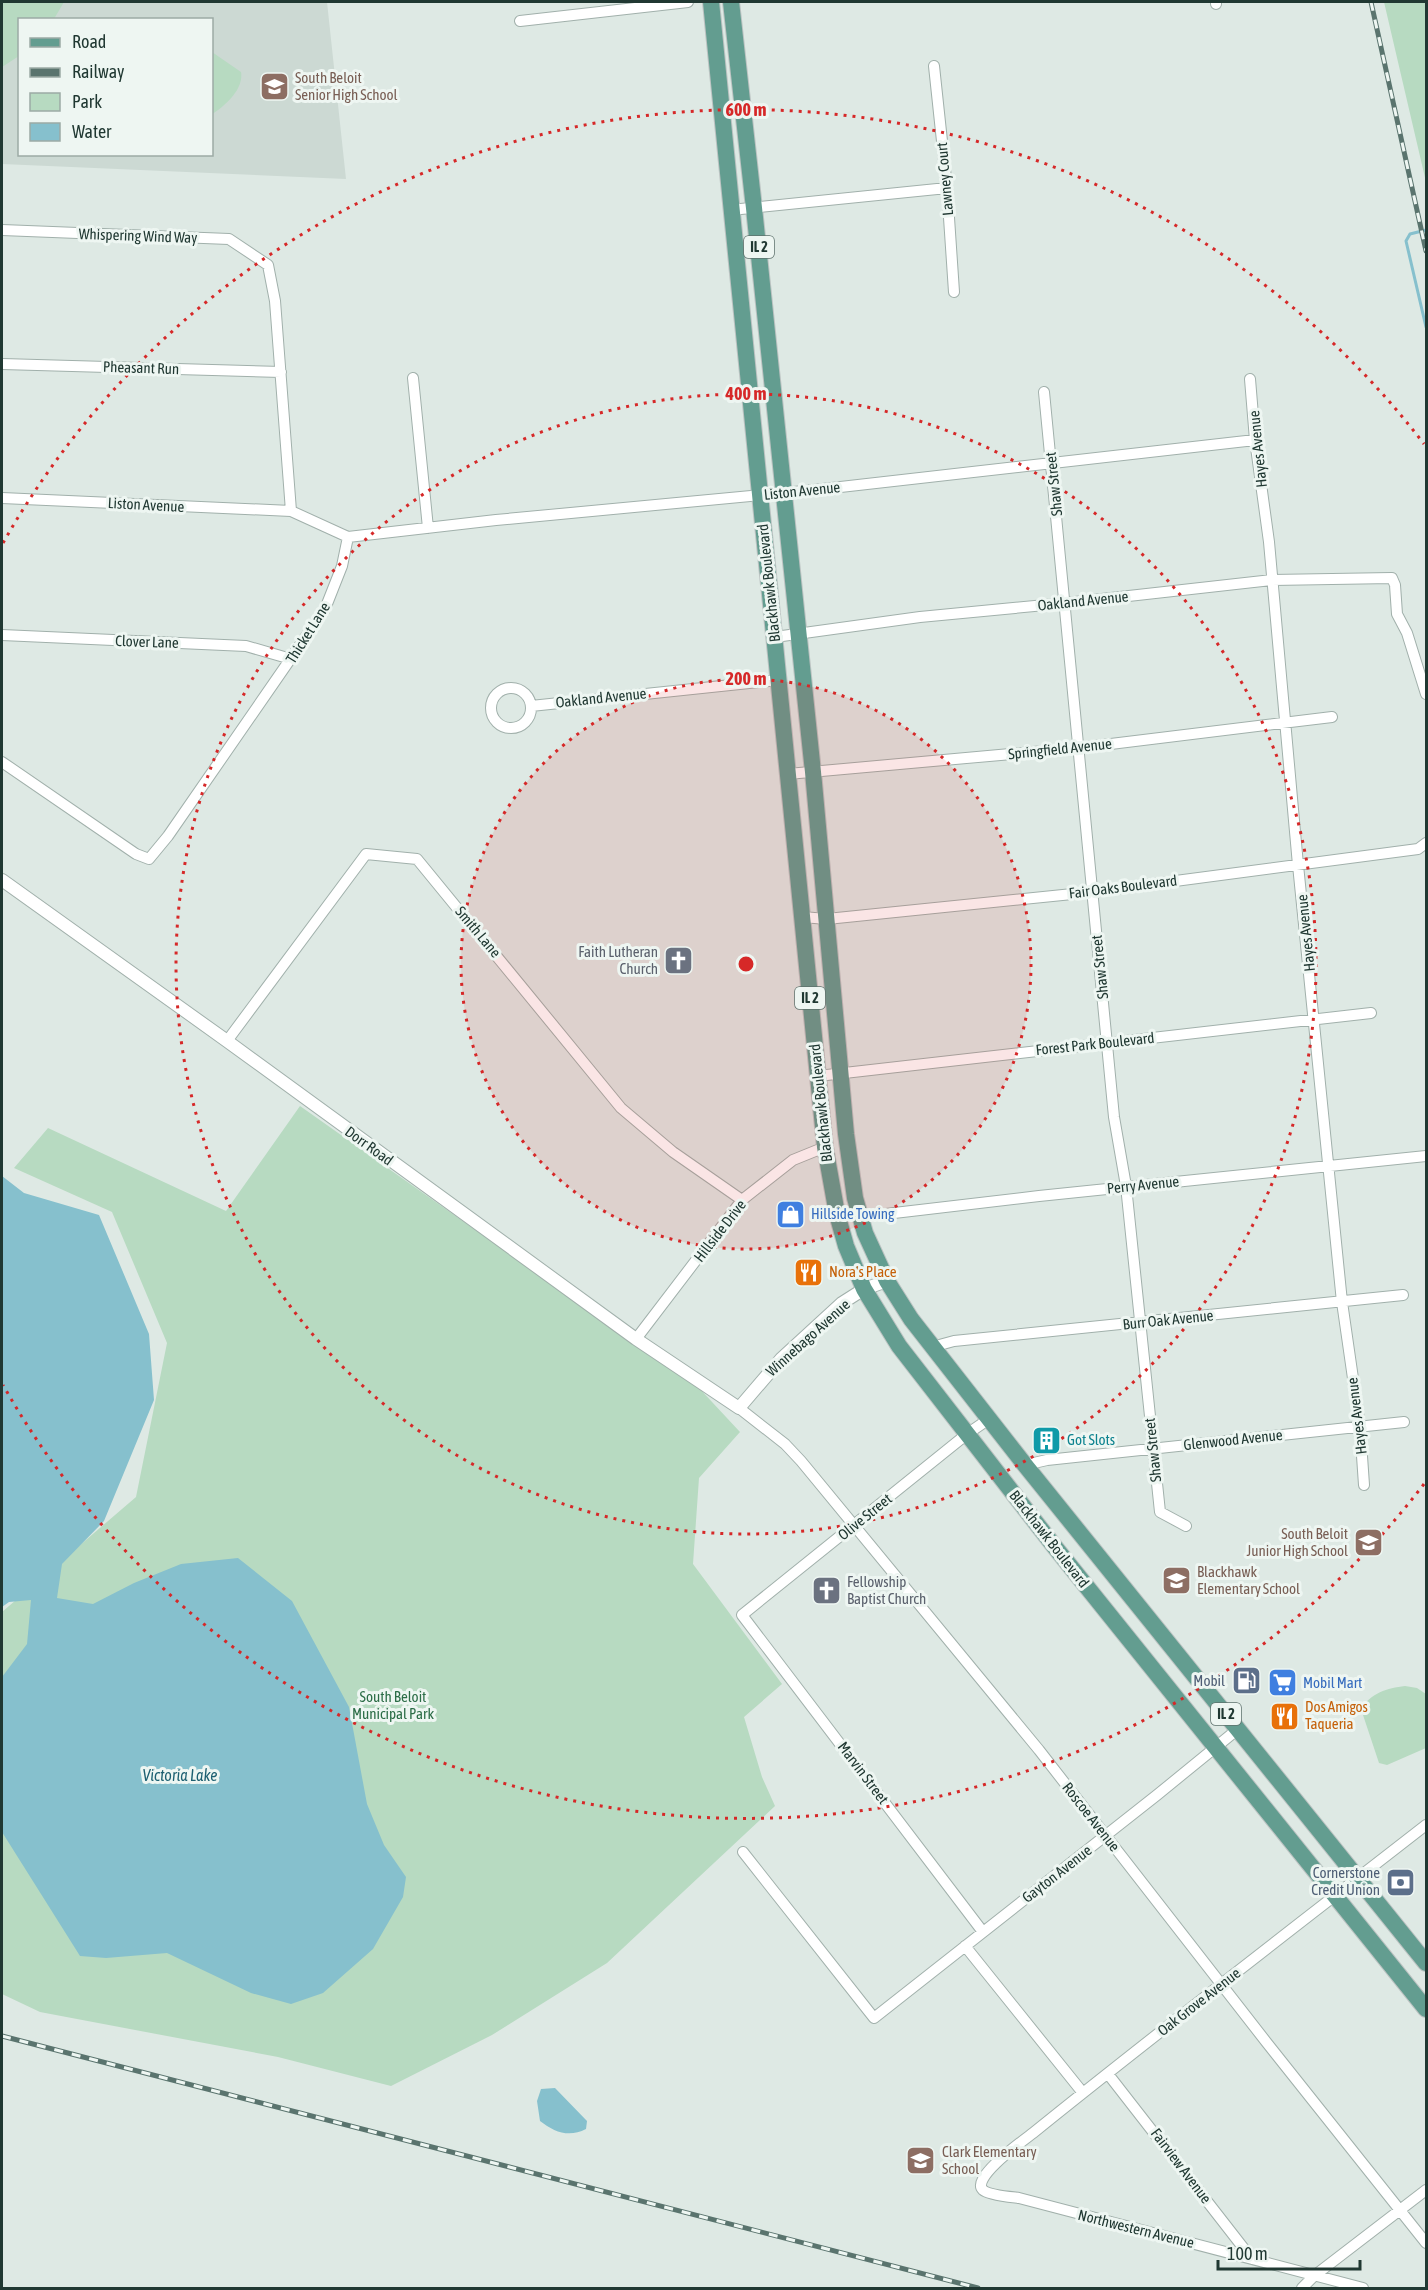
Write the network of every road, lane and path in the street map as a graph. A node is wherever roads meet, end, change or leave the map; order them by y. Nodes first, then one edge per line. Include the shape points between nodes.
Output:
1 (688, 2) edge
2 (711, 2) edge
3 (731, 2) edge
4 (520, 21) dead end
5 (934, 66) dead end
6 (947, 188) junction
7 (754, 208) junction
8 (731, 210) junction
9 (2, 230) edge
10 (954, 292) dead end
11 (2, 364) edge
12 (281, 372) junction
13 (414, 378) dead end
14 (1250, 380) dead end
15 (1044, 392) dead end
16 (1256, 440) junction
17 (1051, 464) junction
18 (784, 493) junction
19 (760, 495) junction
20 (2, 498) edge
21 (291, 512) junction
22 (428, 528) junction
23 (348, 537) junction
24 (1272, 580) junction
25 (1066, 603) junction
26 (798, 634) junction
27 (2, 635) edge
28 (775, 637) junction
29 (291, 659) junction
30 (779, 680) junction
31 (1426, 694) edge
32 (531, 706) dead end
33 (1332, 717) dead end
34 (1287, 723) junction
35 (1078, 748) junction
36 (2, 762) edge
37 (813, 772) junction
38 (788, 774) junction
39 (1422, 846) edge
40 (1298, 865) junction
41 (2, 880) edge
42 (1092, 892) junction
43 (802, 917) junction
44 (827, 919) junction
45 (1371, 1014) dead end
46 (1315, 1021) junction
47 (227, 1041) junction
48 (1107, 1042) junction
49 (841, 1073) junction
50 (818, 1076) junction
51 (825, 1147) junction
52 (1426, 1156) edge
53 (1330, 1167) junction
54 (1126, 1186) junction
55 (742, 1200) junction
56 (860, 1217) junction
57 (887, 1281) junction
58 (864, 1289) junction
59 (1403, 1295) dead end
60 (1342, 1302) junction
61 (1140, 1322) junction
62 (636, 1339) junction
63 (933, 1347) junction
64 (739, 1407) junction
65 (989, 1419) junction
66 (1404, 1422) dead end
67 (1360, 1427) junction
68 (967, 1434) junction
69 (1153, 1449) junction
70 (1026, 1465) junction
71 (1364, 1485) dead end
72 (853, 1526) junction
73 (1186, 1526) dead end
74 (742, 1615) joint
75 (1238, 1729) junction
76 (1215, 1746) junction
77 (1426, 1825) edge
78 (1106, 1835) junction
79 (742, 1852) dead end
80 (1358, 1878) junction
81 (1335, 1895) junction
82 (984, 1932) junction
83 (965, 1946) junction
84 (1426, 1964) edge
85 (1221, 1984) junction
86 (1426, 2009) edge
87 (1108, 2074) junction
88 (1083, 2093) junction
89 (981, 2187) joint
90 (1426, 2190) edge
91 (1401, 2211) junction
92 (1426, 2243) edge
93 (1251, 2259) junction
94 (1314, 2276) junction
95 (1302, 2289) edge
96 (1363, 2289) edge

1 - 4 street
2 - 8 main road, Blackhawk Boulevard / IL 2
3 - 7 main road, Blackhawk Boulevard / IL 2
5 - 6 street, Lawney Court
6 - 7 street
6 - 10 street, Lawney Court
7 - 8 street
7 - 18 main road, Blackhawk Boulevard / IL 2
8 - 19 main road, Blackhawk Boulevard / IL 2
9 - 12 street, Whispering Wind Way via 229,240 267,265 275,301
11 - 12 street, Pheasant Run
12 - 21 street
13 - 22 street
14 - 16 street, Hayes Avenue
15 - 17 street, Shaw Street
16 - 17 street, Liston Avenue
16 - 24 street, Hayes Avenue
17 - 18 street, Liston Avenue
17 - 25 street, Shaw Street
18 - 19 street, Liston Avenue
18 - 26 main road, Blackhawk Boulevard / IL 2
19 - 22 street, Liston Avenue
19 - 28 main road, Blackhawk Boulevard / IL 2
20 - 21 street, Liston Avenue
21 - 23 street
22 - 23 street, Liston Avenue
23 - 29 street, Thicket Lane via 342,566 325,609
24 - 25 street, Oakland Avenue
24 - 31 street, Oakland Avenue via 1392,578 1397,614
24 - 34 street, Hayes Avenue
25 - 26 street, Oakland Avenue
25 - 35 street, Shaw Street
26 - 28 street, Oakland Avenue
26 - 37 main road, Blackhawk Boulevard / IL 2
27 - 29 street, Clover Lane via 246,645
28 - 30 main road, Blackhawk Boulevard / IL 2
29 - 36 street, Thicket Lane via 149,859
30 - 32 street, Oakland Avenue
30 - 38 main road, Blackhawk Boulevard / IL 2
33 - 34 street, Springfield Avenue
34 - 35 street, Springfield Avenue
34 - 40 street, Hayes Avenue
35 - 37 street, Springfield Avenue
35 - 42 street, Shaw Street
37 - 38 street, Springfield Avenue
37 - 44 main road, Blackhawk Boulevard / IL 2
38 - 43 main road, Blackhawk Boulevard / IL 2
39 - 40 street, Fair Oaks Boulevard
40 - 42 street, Fair Oaks Boulevard
40 - 46 street, Hayes Avenue
41 - 47 street, Dorr Road
42 - 44 street, Fair Oaks Boulevard
42 - 48 street, Shaw Street
43 - 44 street, Fair Oaks Boulevard
43 - 50 main road, Blackhawk Boulevard / IL 2
44 - 49 main road, Blackhawk Boulevard / IL 2
45 - 46 street, Forest Park Boulevard
46 - 48 street, Forest Park Boulevard
46 - 53 street, Hayes Avenue
47 - 55 street, Smith Lane via 366,854 417,859 621,1108
47 - 62 street, Dorr Road
48 - 49 street, Forest Park Boulevard
48 - 54 street, Shaw Street
49 - 50 street, Forest Park Boulevard
49 - 56 main road, Blackhawk Boulevard / IL 2 via 846,1134
50 - 51 main road, Blackhawk Boulevard / IL 2
51 - 55 street, Hillside Drive via 794,1160
51 - 58 main road, Blackhawk Boulevard / IL 2 via 837,1214
52 - 53 street, Perry Avenue
53 - 54 street, Perry Avenue
53 - 60 street, Hayes Avenue
54 - 56 street, Perry Avenue
54 - 61 street, Shaw Street
55 - 62 street, Hillside Drive
56 - 57 main road, Blackhawk Boulevard / IL 2
57 - 58 street, Winnebago Avenue
57 - 63 main road, Blackhawk Boulevard / IL 2
58 - 64 street, Winnebago Avenue via 781,1359
58 - 68 main road, Blackhawk Boulevard / IL 2 via 899,1346
59 - 60 street, Burr Oak Avenue
60 - 61 street, Burr Oak Avenue
60 - 67 street, Hayes Avenue
61 - 63 street, Burr Oak Avenue via 954,1341
61 - 69 street, Shaw Street
62 - 64 street, Dorr Road
63 - 65 main road, Blackhawk Boulevard / IL 2
64 - 72 street, Roscoe Avenue via 785,1444
65 - 68 street, Olive Street
65 - 70 main road, Blackhawk Boulevard / IL 2
66 - 67 street, Glenwood Avenue
67 - 69 street, Glenwood Avenue
67 - 71 street, Hayes Avenue
68 - 72 street, Olive Street
68 - 76 main road, Blackhawk Boulevard / IL 2
69 - 70 street, Glenwood Avenue
69 - 73 street, Shaw Street via 1160,1512
70 - 75 main road, Blackhawk Boulevard / IL 2
72 - 74 street, Olive Street
72 - 78 street, Roscoe Avenue
74 - 82 street, Marvin Street
75 - 76 street, Gayton Avenue
75 - 80 main road, Blackhawk Boulevard / IL 2
76 - 78 street, Gayton Avenue
76 - 81 main road, Blackhawk Boulevard / IL 2
77 - 80 street, Oak Grove Avenue
78 - 82 street, Gayton Avenue
78 - 85 street, Roscoe Avenue
79 - 83 street, Gayton Avenue via 874,2018
80 - 81 street, Oak Grove Avenue
80 - 84 main road, Blackhawk Boulevard / IL 2
81 - 85 street, Oak Grove Avenue
81 - 86 main road, Blackhawk Boulevard / IL 2
82 - 83 street, Gayton Avenue
83 - 88 street
85 - 87 street, Oak Grove Avenue
85 - 91 street, Roscoe Avenue
87 - 88 street, Oak Grove Avenue
87 - 93 street, Fairview Avenue
88 - 89 street, Oak Grove Avenue via 985,2174
89 - 93 street, Northwestern Avenue via 985,2192
90 - 91 street
91 - 92 street, Roscoe Avenue
91 - 94 street
93 - 94 street, Northwestern Avenue
94 - 95 street
94 - 96 street, Northwestern Avenue

